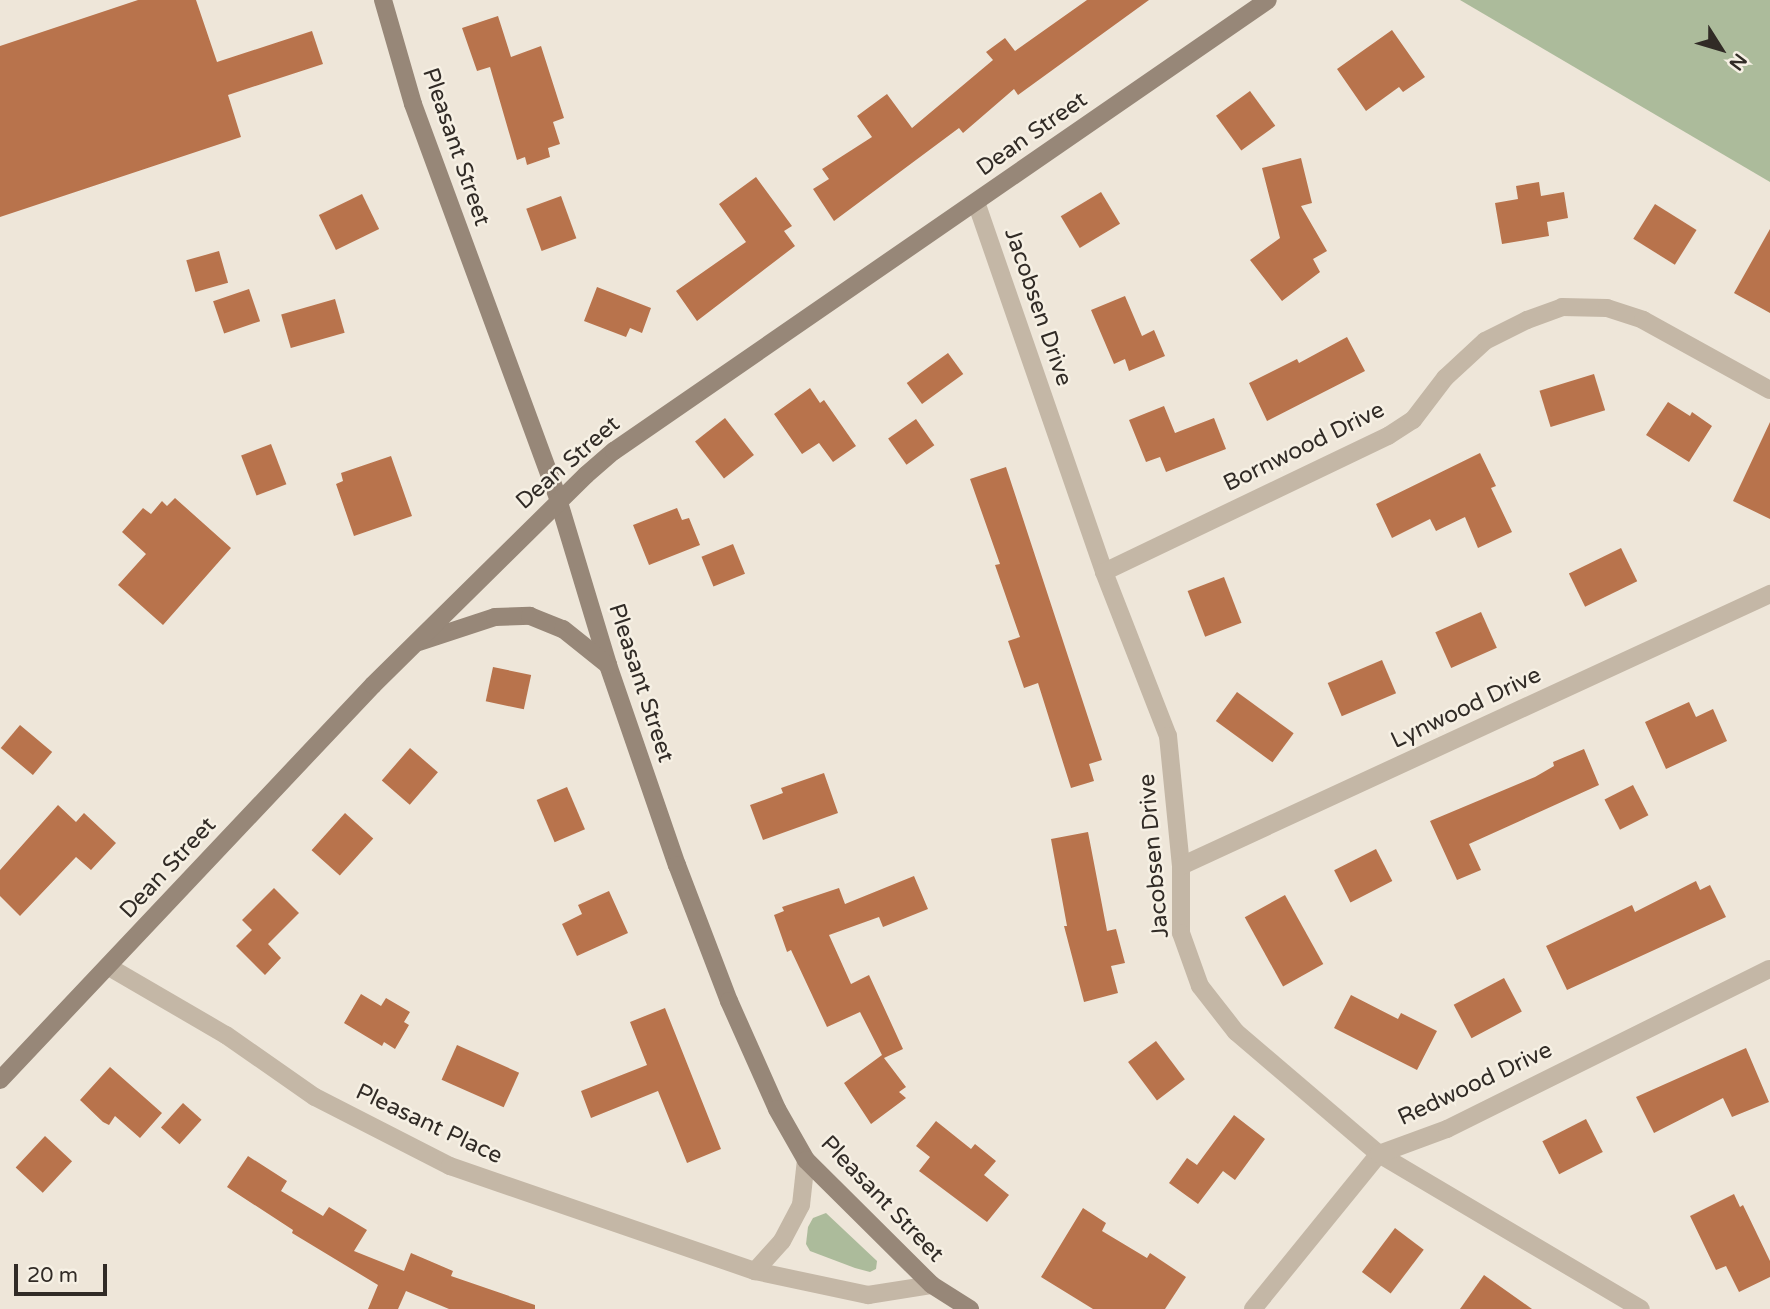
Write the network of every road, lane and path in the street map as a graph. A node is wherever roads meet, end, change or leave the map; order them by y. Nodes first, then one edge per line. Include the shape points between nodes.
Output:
1 (383, 0) edge
2 (1268, 0) edge
3 (976, 202) junction
4 (1770, 390) edge
5 (558, 499) junction
6 (1104, 572) junction
7 (1770, 594) edge
8 (415, 643) junction
9 (608, 665) junction
10 (1181, 866) junction
11 (109, 967) junction
12 (1770, 968) edge
13 (0, 1080) edge
14 (1379, 1154) junction
15 (806, 1160) junction
16 (755, 1271) junction
17 (932, 1285) junction
18 (862, 1302) edge
19 (970, 1309) edge
20 (1253, 1309) edge
21 (1641, 1309) edge

1 - 5 main road, Pleasant Street via 413,104
2 - 3 main road, Dean Street
3 - 5 main road, Dean Street via 614,451
3 - 6 street, Jacobsen Drive
4 - 6 street, Bornwood Drive via 1643,320 1607,308 1562,307 1485,341 1445,377 1413,420 1388,436
5 - 8 main road, Dean Street
5 - 9 main road, Pleasant Street
6 - 10 street, Jacobsen Drive via 1168,736
7 - 10 street, Lynwood Drive
8 - 9 main road via 495,617 530,616 563,629
8 - 11 main road, Dean Street
9 - 15 main road, Pleasant Street via 724,989 777,1109
10 - 14 street, Jacobsen Drive via 1181,933 1200,986 1236,1032
11 - 13 main road, Dean Street
11 - 16 street, Pleasant Place via 226,1035 315,1097 450,1166
12 - 14 street, Redwood Drive via 1447,1129
14 - 20 street
14 - 21 street, Jacobsen Drive
15 - 16 street via 801,1205 782,1241
15 - 17 main road, Pleasant Street
16 - 18 street, Pleasant Place
17 - 18 street, Pleasant Place
17 - 19 main road, Pleasant Street

